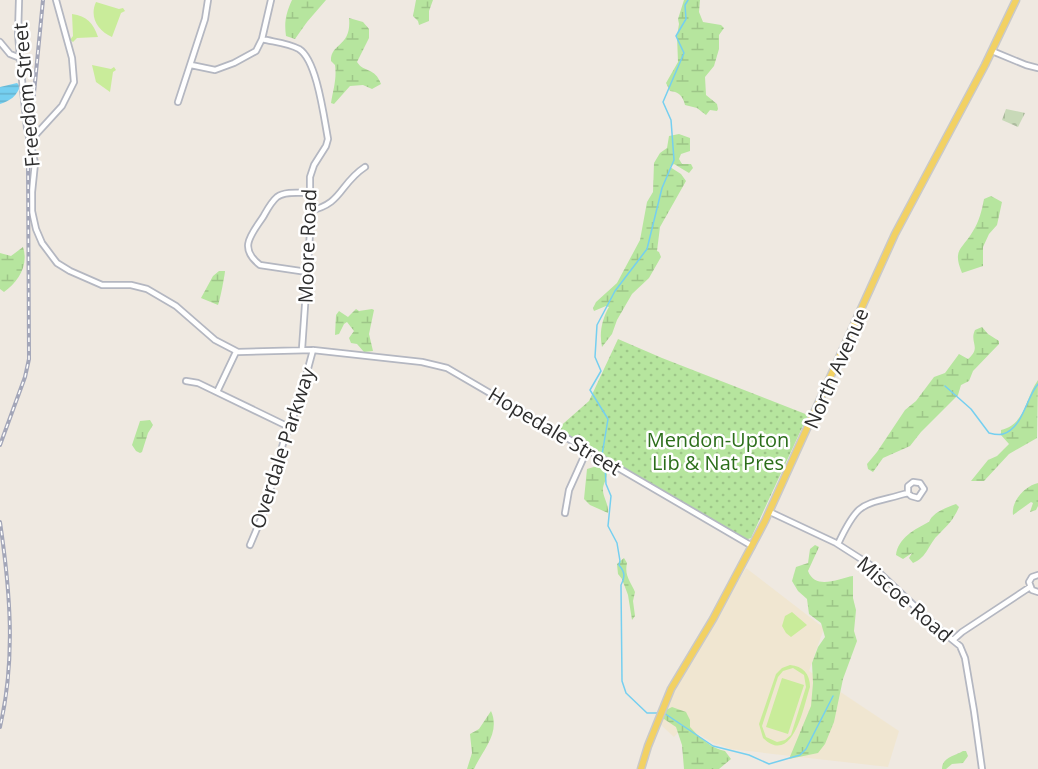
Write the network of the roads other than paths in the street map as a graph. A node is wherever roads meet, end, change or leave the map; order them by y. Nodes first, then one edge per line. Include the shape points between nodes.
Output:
1 (19, 0) edge
2 (56, 0) edge
3 (208, 0) edge
4 (271, 0) edge
5 (1016, 0) edge
6 (262, 39) junction
7 (0, 42) edge
8 (992, 51) junction
9 (20, 58) junction
10 (191, 65) junction
11 (1038, 68) edge
12 (178, 102) dead end
13 (30, 141) junction
14 (365, 167) dead end
15 (309, 193) junction
16 (309, 211) junction
17 (307, 272) junction
18 (302, 349) junction
19 (313, 350) junction
20 (236, 352) junction
21 (186, 381) dead end
22 (217, 392) junction
23 (289, 427) junction
24 (587, 450) junction
25 (908, 493) dead end
26 (770, 512) junction
27 (565, 513) dead end
28 (838, 544) junction
29 (250, 546) dead end
30 (752, 546) junction
31 (1038, 575) edge
32 (1030, 587) junction
33 (1038, 592) edge
34 (953, 640) junction
35 (641, 769) edge
36 (982, 769) edge

1 - 9 street, Freedom Street
2 - 13 street via 75,82 62,106
3 - 10 street
4 - 6 street
5 - 8 main road, North Avenue
6 - 10 street via 256,51 219,69
6 - 15 street, Moore Road via 298,49 311,64 328,139 312,169
7 - 9 street via 10,54
8 - 11 street
8 - 26 main road, North Avenue via 895,234
9 - 13 street, Freedom Street
10 - 12 street
13 - 20 street, Freedom Street via 35,163 31,199 34,220 44,248 53,259 102,285 147,289
14 - 16 street via 352,176 330,204
15 - 16 street, Moore Road
15 - 17 street via 276,197 248,243 250,254 260,265
16 - 17 street, Moore Road
17 - 18 street, Moore Road
18 - 19 street
18 - 20 street
19 - 23 street, Overdale Parkway
19 - 24 street, Hopedale Street via 447,368
20 - 22 street
21 - 22 street
22 - 23 street
23 - 29 street, Overdale Parkway
24 - 27 street via 569,490
24 - 30 street, Hopedale Street
25 - 28 street via 860,507
26 - 28 street, Miscoe Road
26 - 30 main road, North Avenue
28 - 34 street, Miscoe Road via 884,574
30 - 35 main road, North Avenue via 674,684
31 - 32 street via 1030,579
32 - 33 street
32 - 34 street
34 - 36 street, Miscoe Road via 964,658

